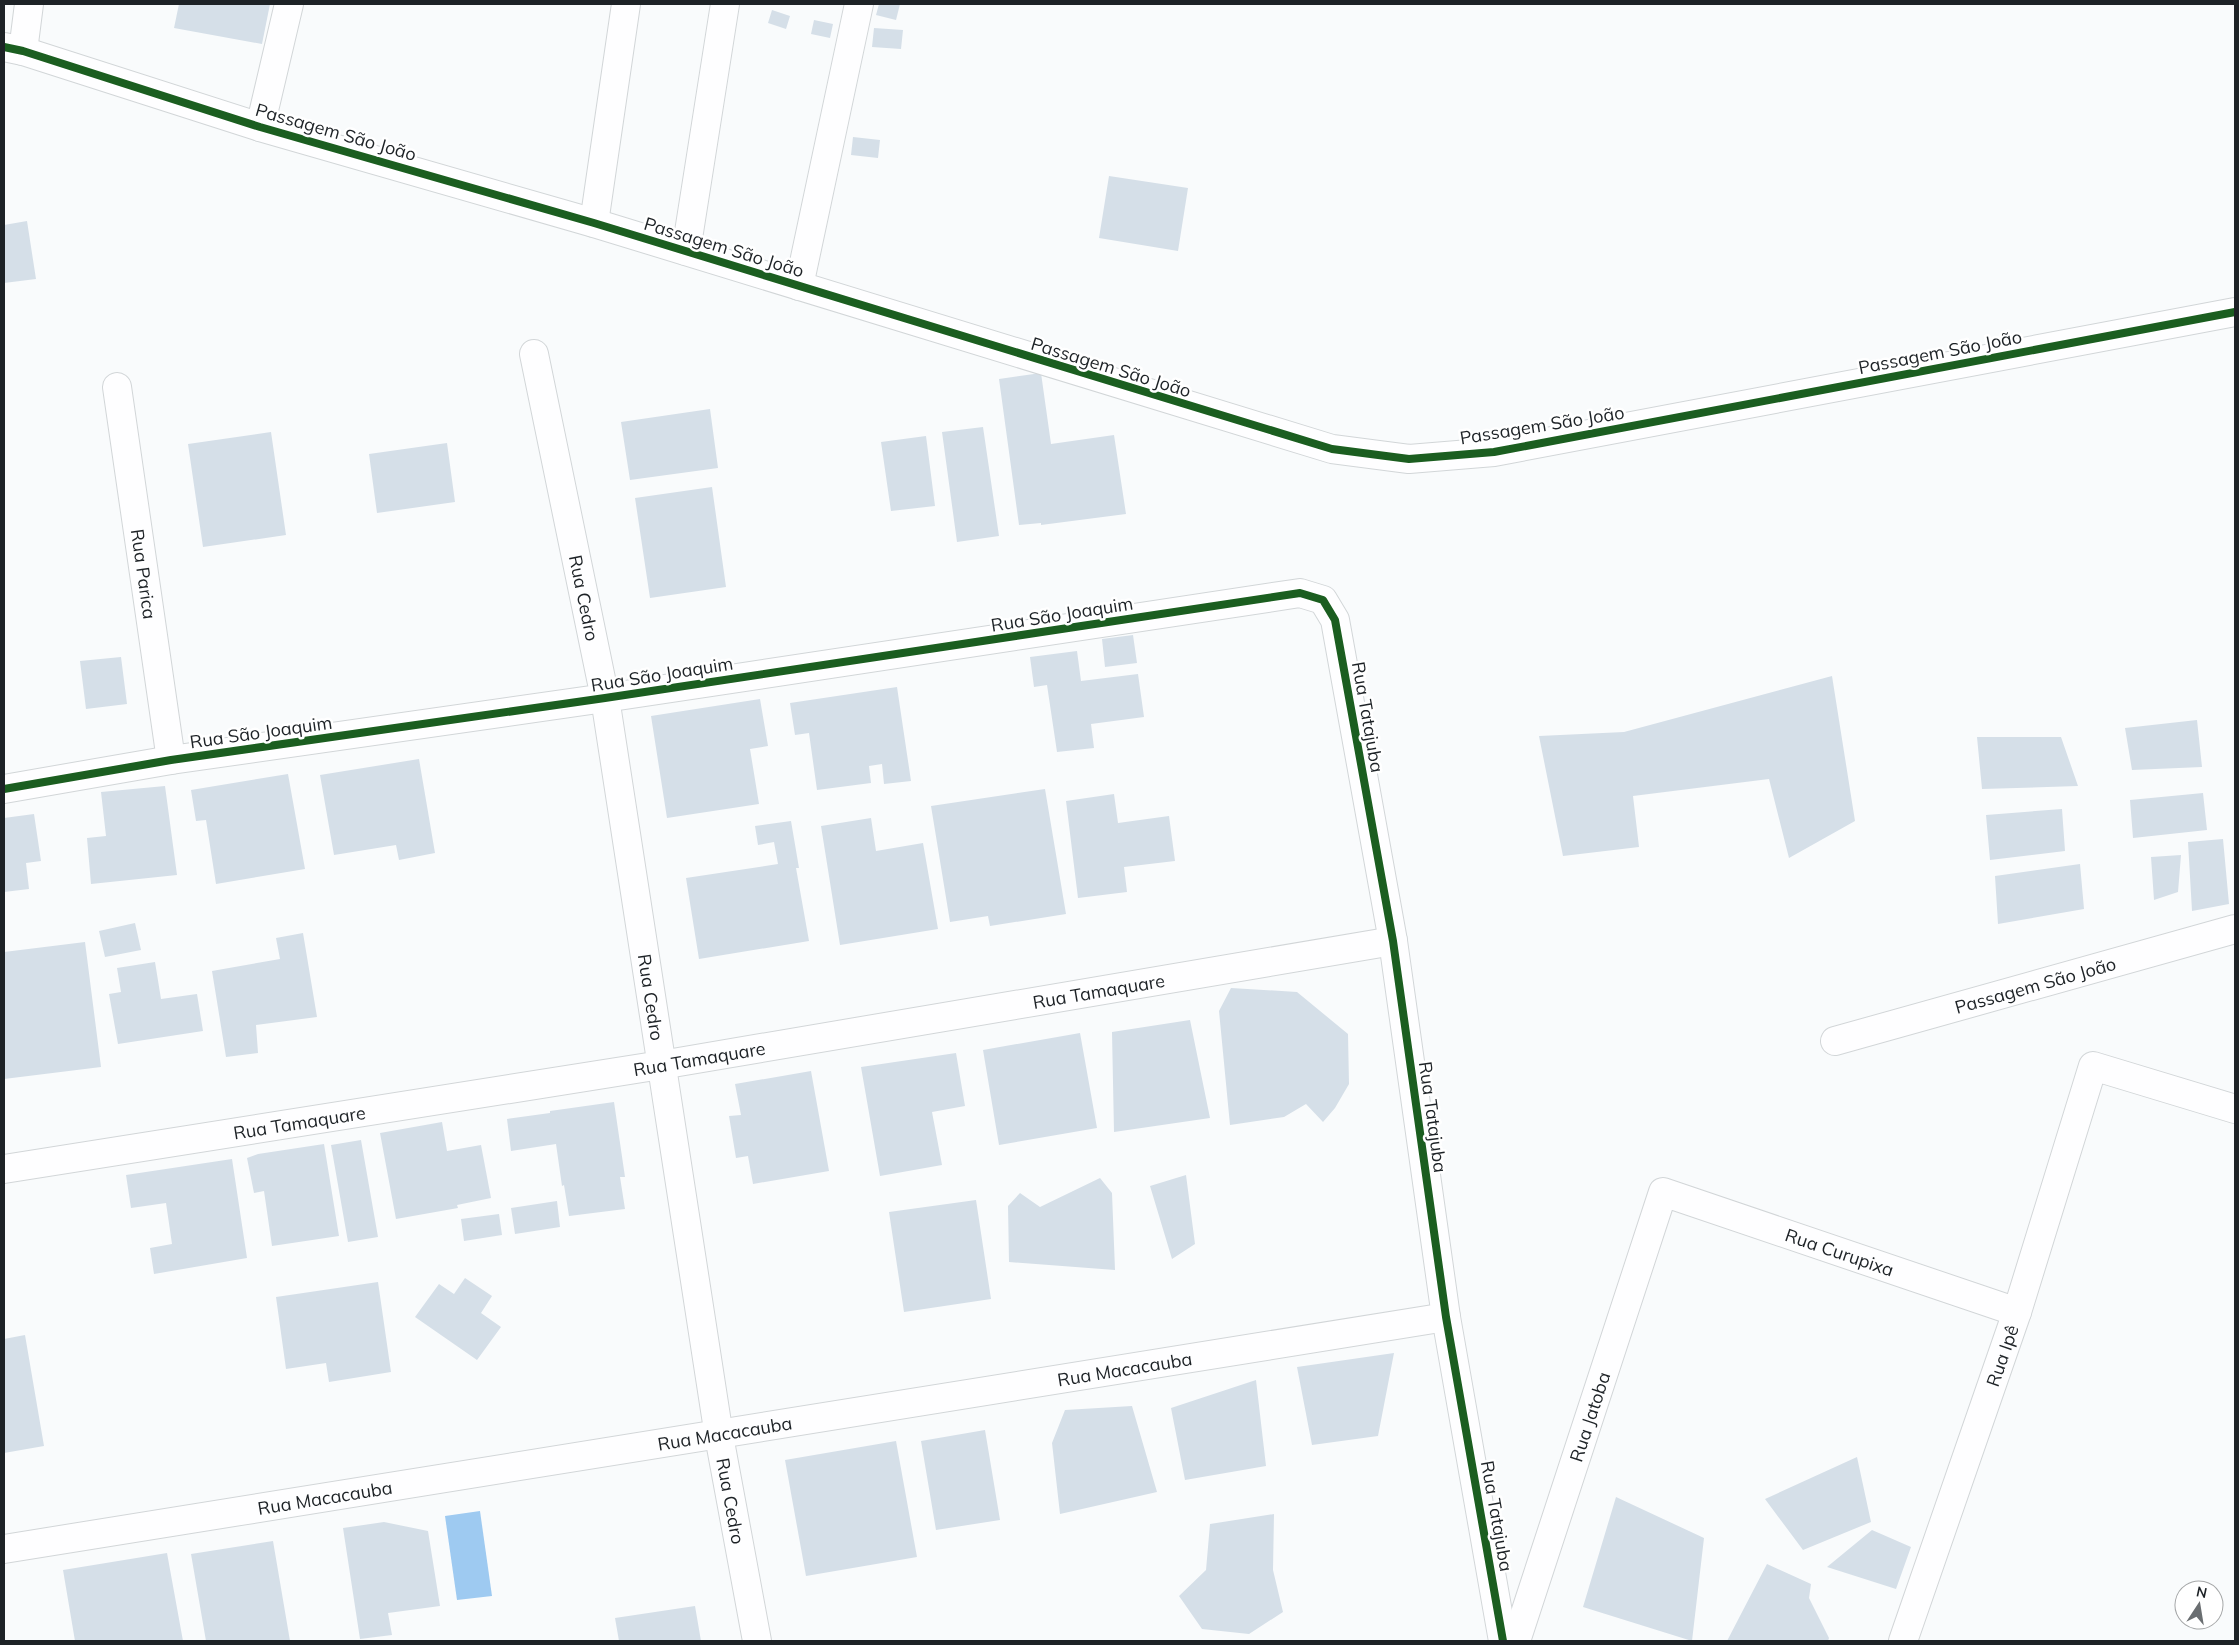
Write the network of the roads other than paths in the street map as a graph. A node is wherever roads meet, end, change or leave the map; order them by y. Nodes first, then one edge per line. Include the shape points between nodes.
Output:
1 (29, 4) edge
2 (289, 4) edge
3 (626, 4) edge
4 (725, 4) edge
5 (859, 4) edge
6 (13, 49) edge
7 (260, 127) junction
8 (594, 222) junction
9 (686, 251) junction
10 (799, 286) junction
11 (2235, 312) edge
12 (534, 354) dead end
13 (117, 387) dead end
14 (1323, 600) joint
15 (606, 698) junction
16 (171, 760) junction
17 (4, 789) edge
18 (2235, 929) edge
19 (1393, 941) junction
20 (1835, 1041) dead end
21 (661, 1065) junction
22 (2235, 1109) edge
23 (4, 1169) edge
24 (1663, 1192) joint
25 (2017, 1312) junction
26 (1446, 1317) junction
27 (719, 1436) junction
28 (4, 1549) edge
29 (757, 1641) edge
30 (1503, 1641) edge
31 (1516, 1641) edge
32 (1904, 1641) edge

1 - 6 street
2 - 7 street
3 - 8 street
4 - 9 street
5 - 10 street
6 - 7 street, Passagem São João
7 - 8 street, Passagem São João
8 - 9 street, Passagem São João
9 - 10 street, Passagem São João
10 - 11 street, Passagem São João via 1332,449 1409,458 1494,452
12 - 15 street, Rua Cedro
13 - 16 street, Rua Parica
14 - 15 street, Rua São Joaquim via 1300,593
14 - 19 street, Rua Tatajuba via 1335,620
15 - 16 street, Rua São Joaquim
15 - 21 street, Rua Cedro
16 - 17 street, Rua São Joaquim
18 - 20 street, Passagem São João
19 - 21 street, Rua Tamaquare
19 - 26 street, Rua Tatajuba
21 - 23 street, Rua Tamaquare
21 - 27 street, Rua Cedro
22 - 25 street, Rua Ipê via 2092,1066
24 - 25 street, Rua Curupixa
24 - 31 street, Rua Jatoba
25 - 32 street, Rua Ipê
26 - 27 street, Rua Macacauba
26 - 30 street, Rua Tatajuba
27 - 28 street, Rua Macacauba
27 - 29 street, Rua Cedro

